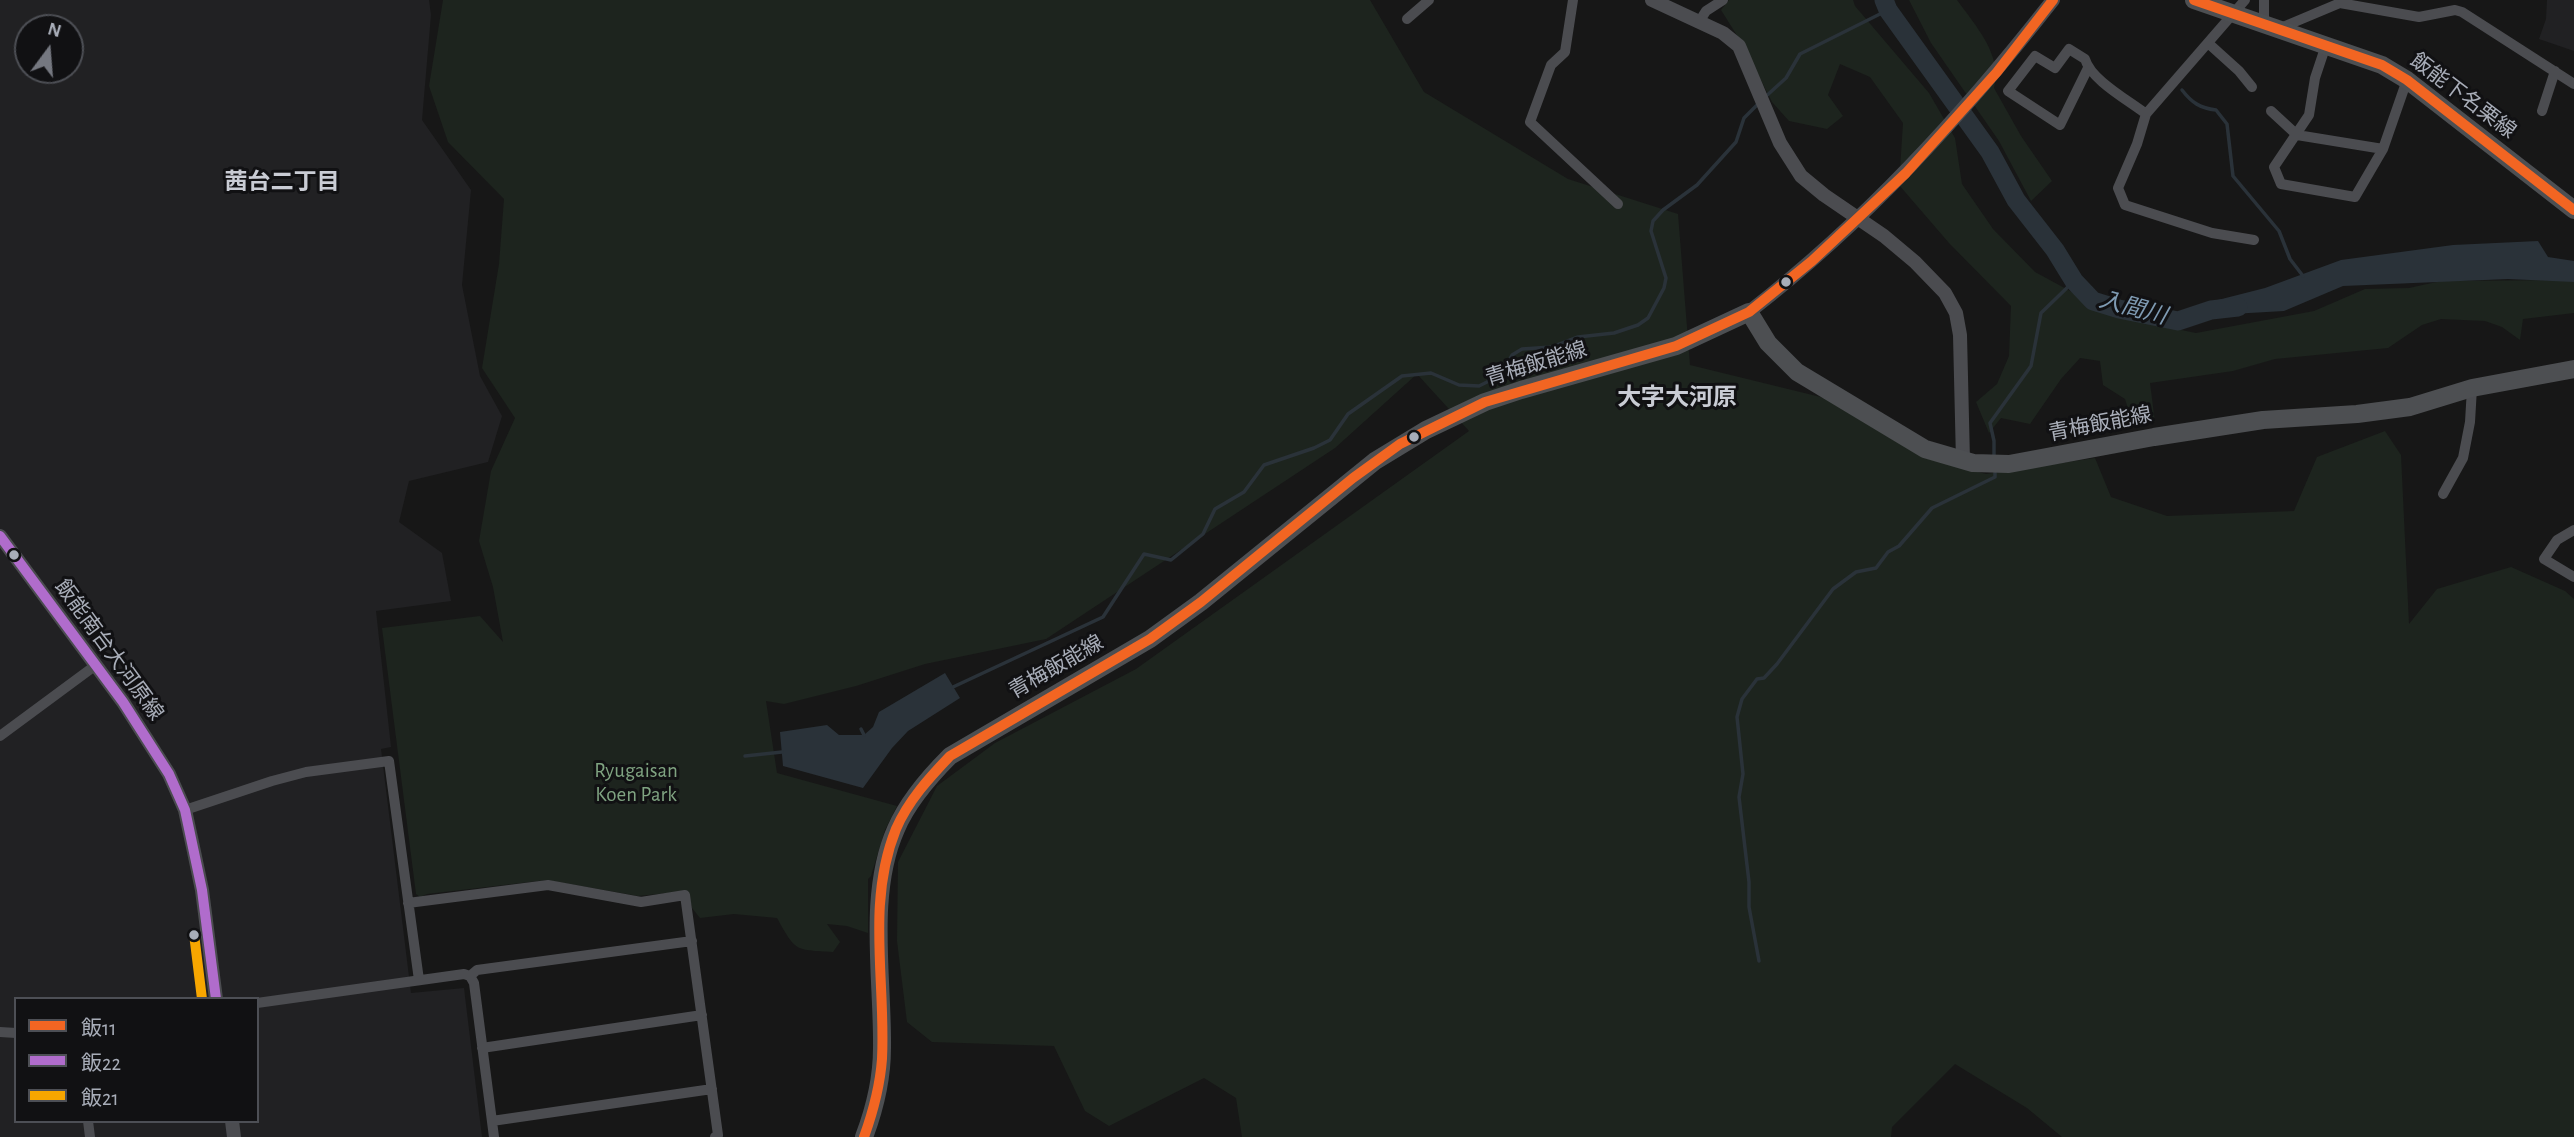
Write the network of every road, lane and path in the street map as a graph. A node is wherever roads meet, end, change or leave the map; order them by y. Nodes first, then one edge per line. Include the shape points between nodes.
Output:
1 (1429, 0) edge
2 (1573, 0) edge
3 (1652, 0) edge
4 (1723, 0) edge
5 (2053, 0) edge
6 (2194, 0) edge
7 (2245, 0) edge
8 (2264, 0) edge
9 (2340, 2) edge
10 (2233, 14) junction
11 (1407, 19) dead end
12 (1699, 22) junction
13 (2271, 27) junction
14 (2208, 43) junction
15 (2326, 45) junction
16 (2088, 68) junction
17 (2555, 71) junction
18 (2407, 80) junction
19 (2574, 84) edge
20 (2252, 87) dead end
21 (2271, 111) dead end
22 (2542, 111) dead end
23 (2146, 114) junction
24 (2297, 135) junction
25 (2383, 149) junction
26 (1618, 204) dead end
27 (2574, 209) edge
28 (1859, 218) junction
29 (2254, 240) dead end
30 (1749, 312) junction
31 (2574, 369) edge
32 (2472, 388) junction
33 (1971, 462) junction
34 (2443, 494) dead end
35 (2574, 530) edge
36 (0, 536) edge
37 (2574, 577) edge
38 (96, 665) junction
39 (0, 736) edge
40 (185, 810) junction
41 (408, 903) junction
42 (692, 941) junction
43 (470, 976) junction
44 (419, 980) junction
45 (216, 997) edge
46 (259, 1003) edge
47 (702, 1015) junction
48 (482, 1048) junction
49 (712, 1089) junction
50 (492, 1121) junction
51 (494, 1137) edge
52 (715, 1137) edge
53 (864, 1137) edge

1 - 11 street
2 - 26 street via 1565,52 1551,65 1530,122
3 - 12 street
4 - 12 street
5 - 28 street via 1997,72
6 - 10 main road, 飯能下名栗線
7 - 10 street
8 - 13 street
9 - 13 street
9 - 17 street via 2419,17 2462,12
10 - 13 main road, 飯能下名栗線
10 - 14 street
12 - 28 street via 1739,46 1801,176
13 - 15 main road, 飯能下名栗線
14 - 20 street
14 - 23 street
15 - 18 main road, 飯能下名栗線 via 2362,56
15 - 24 street via 2309,115
16 - 16 street via 2085,59 2069,49 2055,68 2035,56 2008,91 2060,125
16 - 23 street
17 - 19 street
17 - 22 street
18 - 25 street
18 - 27 main road, 飯能下名栗線
21 - 24 street
23 - 29 street via 2118,188 2124,205 2212,233
24 - 25 street
24 - 25 street via 2274,167 2281,184 2355,197
28 - 30 street
28 - 33 street via 1915,262 1945,293 1956,313
30 - 33 main road, 青梅飯能線 via 1768,343 1797,372 1925,449
30 - 53 main road, 青梅飯能線 via 1676,346 1485,402 1400,443 1150,639 950,756 905,811 883,870 882,1050 879,1082
31 - 32 main road, 青梅飯能線
32 - 33 main road, 青梅飯能線 via 2410,407 2250,422 2009,464
32 - 34 street via 2463,458
35 - 37 street via 2557,540 2544,559
36 - 38 street, 飯能南台大河原線
38 - 39 street
38 - 40 street, 飯能南台大河原線 via 169,774
40 - 41 street via 306,772 389,761
40 - 45 street, 飯能南台大河原線 via 202,890
41 - 42 street via 548,885 641,902 685,895
41 - 44 street
42 - 43 street via 477,971
42 - 47 street
43 - 44 street
43 - 48 street
44 - 46 street
47 - 48 street
47 - 49 street
48 - 50 street
49 - 50 street
49 - 52 street
50 - 51 street

